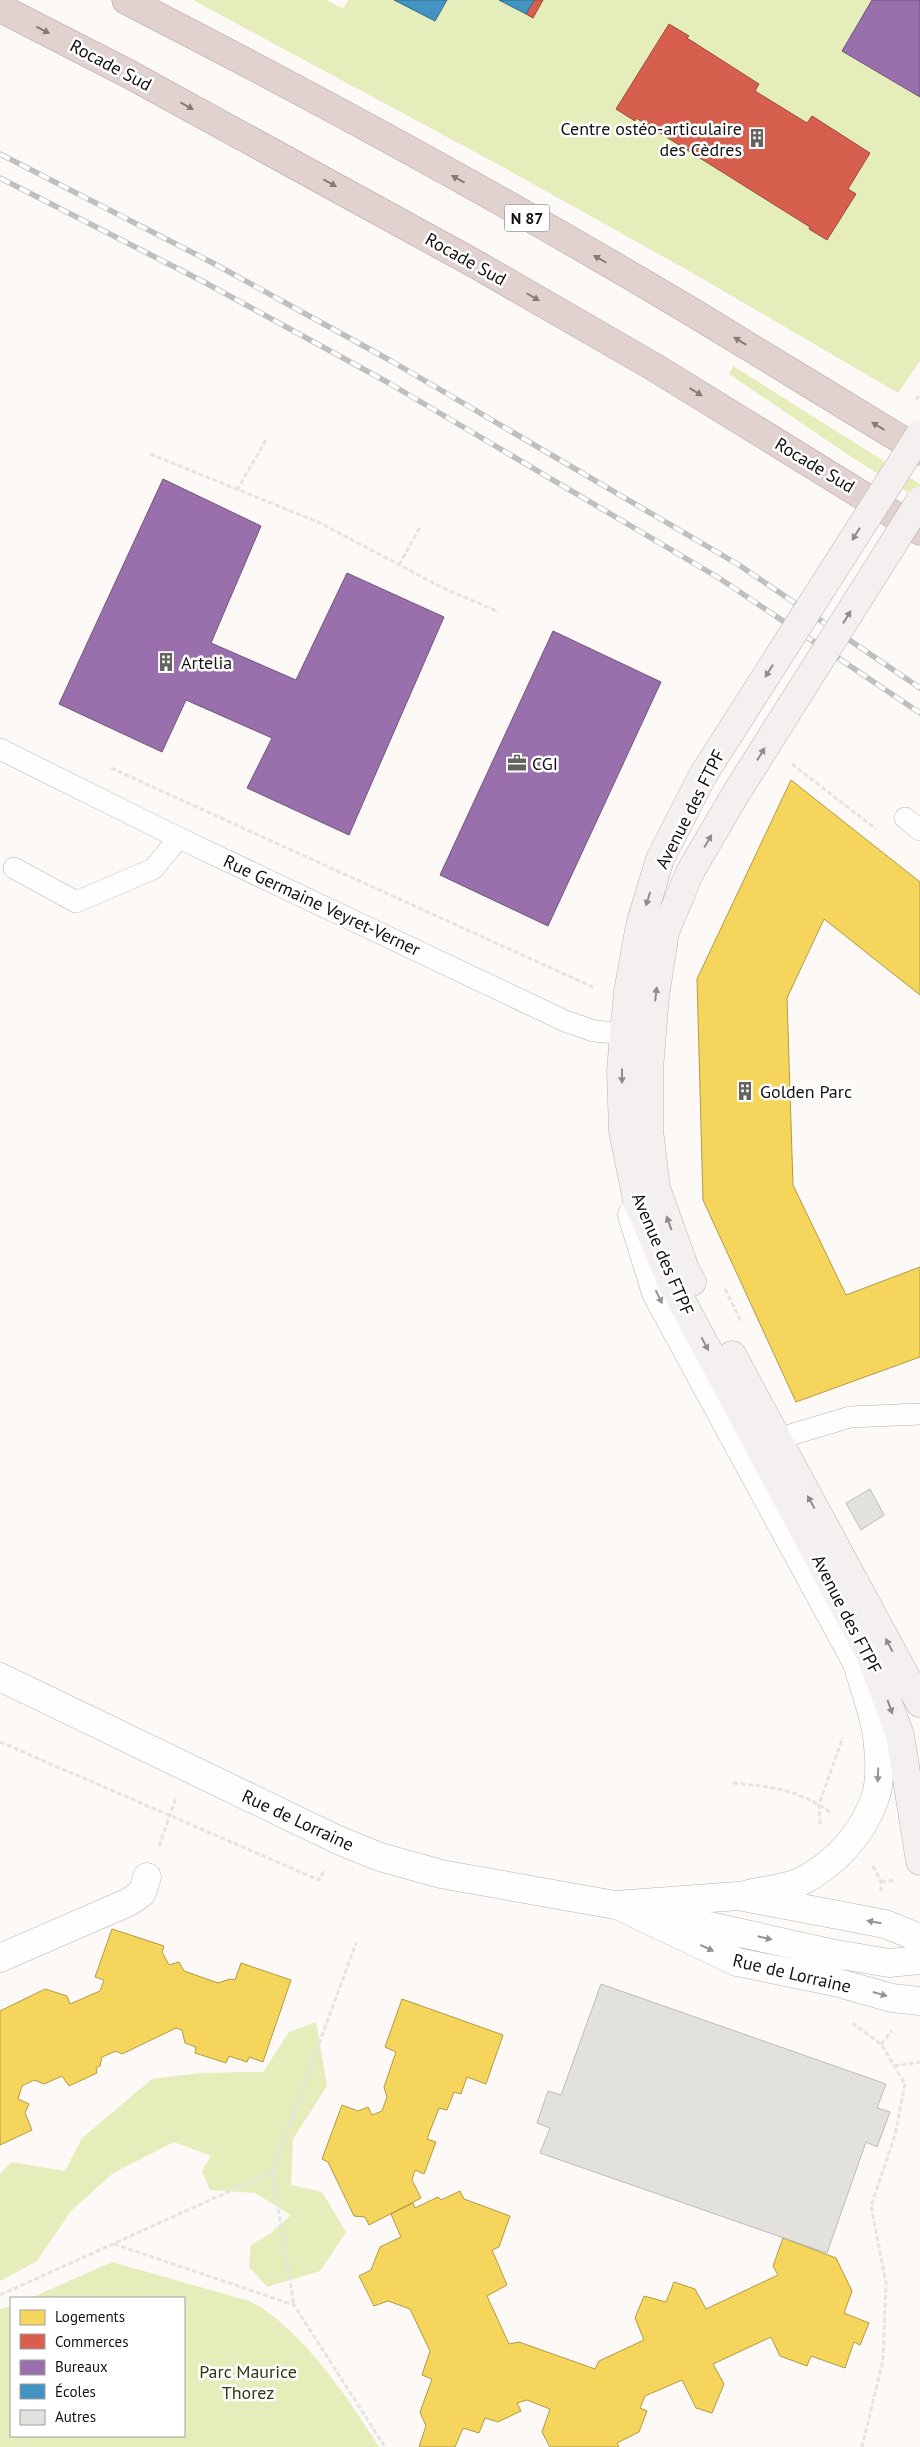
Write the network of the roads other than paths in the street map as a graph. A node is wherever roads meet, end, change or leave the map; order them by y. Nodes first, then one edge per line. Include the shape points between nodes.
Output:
1 (126, 0) edge
2 (0, 8) edge
3 (920, 434) edge
4 (920, 451) edge
5 (920, 501) edge
6 (920, 531) edge
7 (0, 749) edge
8 (179, 838) junction
9 (14, 868) dead end
10 (624, 1034) junction
11 (652, 1036) junction
12 (623, 1131) junction
13 (920, 1414) edge
14 (777, 1439) junction
15 (0, 1677) edge
16 (920, 1703) edge
17 (900, 1735) junction
18 (920, 1789) edge
19 (920, 1861) edge
20 (148, 1877) road end
21 (738, 1896) junction
22 (615, 1905) junction
23 (920, 1938) edge
24 (0, 1958) edge
25 (920, 1960) edge
26 (920, 2000) edge

4 -> 1 highway, N 87 via 695,314 509,207 334,109
2 -> 6 highway, Rocade Sud via 127,73 487,271 654,367
3 -> 10 street, Avenue des FTPF, bridge via 703,775 660,858 643,916 628,992
11 -> 5 street, Avenue des FTPF, bridge via 665,932 690,872
7 - 8 lane, Rue Germaine Veyret-Verner
8 - 9 lane via 153,869 76,902
8 - 10 lane, Rue Germaine Veyret-Verner via 565,1021 594,1031
10 - 11 lane, Rue Germaine Veyret-Verner
10 -> 12 street, Avenue des FTPF via 621,1071
14 -> 11 street, Avenue des FTPF via 686,1269 656,1188 649,1130
12 -> 17 street, Avenue des FTPF via 637,1200 671,1281 870,1654
12 -> 21 street via 629,1206 656,1293 857,1663 876,1730 878,1775 875,1798 858,1832 823,1868 798,1883
13 - 14 lane via 850,1417
16 -> 14 street, Avenue des FTPF
15 - 22 street, Rue de Lorraine via 338,1840 380,1857 441,1874
17 - 18 street
17 - 19 street, Avenue des FTPF
20 - 24 street via 142,1893 129,1902
21 - 22 street, Rue de Lorraine
23 -> 21 street, Rue de Lorraine via 885,1924
22 -> 25 street via 889,1964
22 -> 26 street, Rue de Lorraine via 738,1962 835,1982 892,1998

